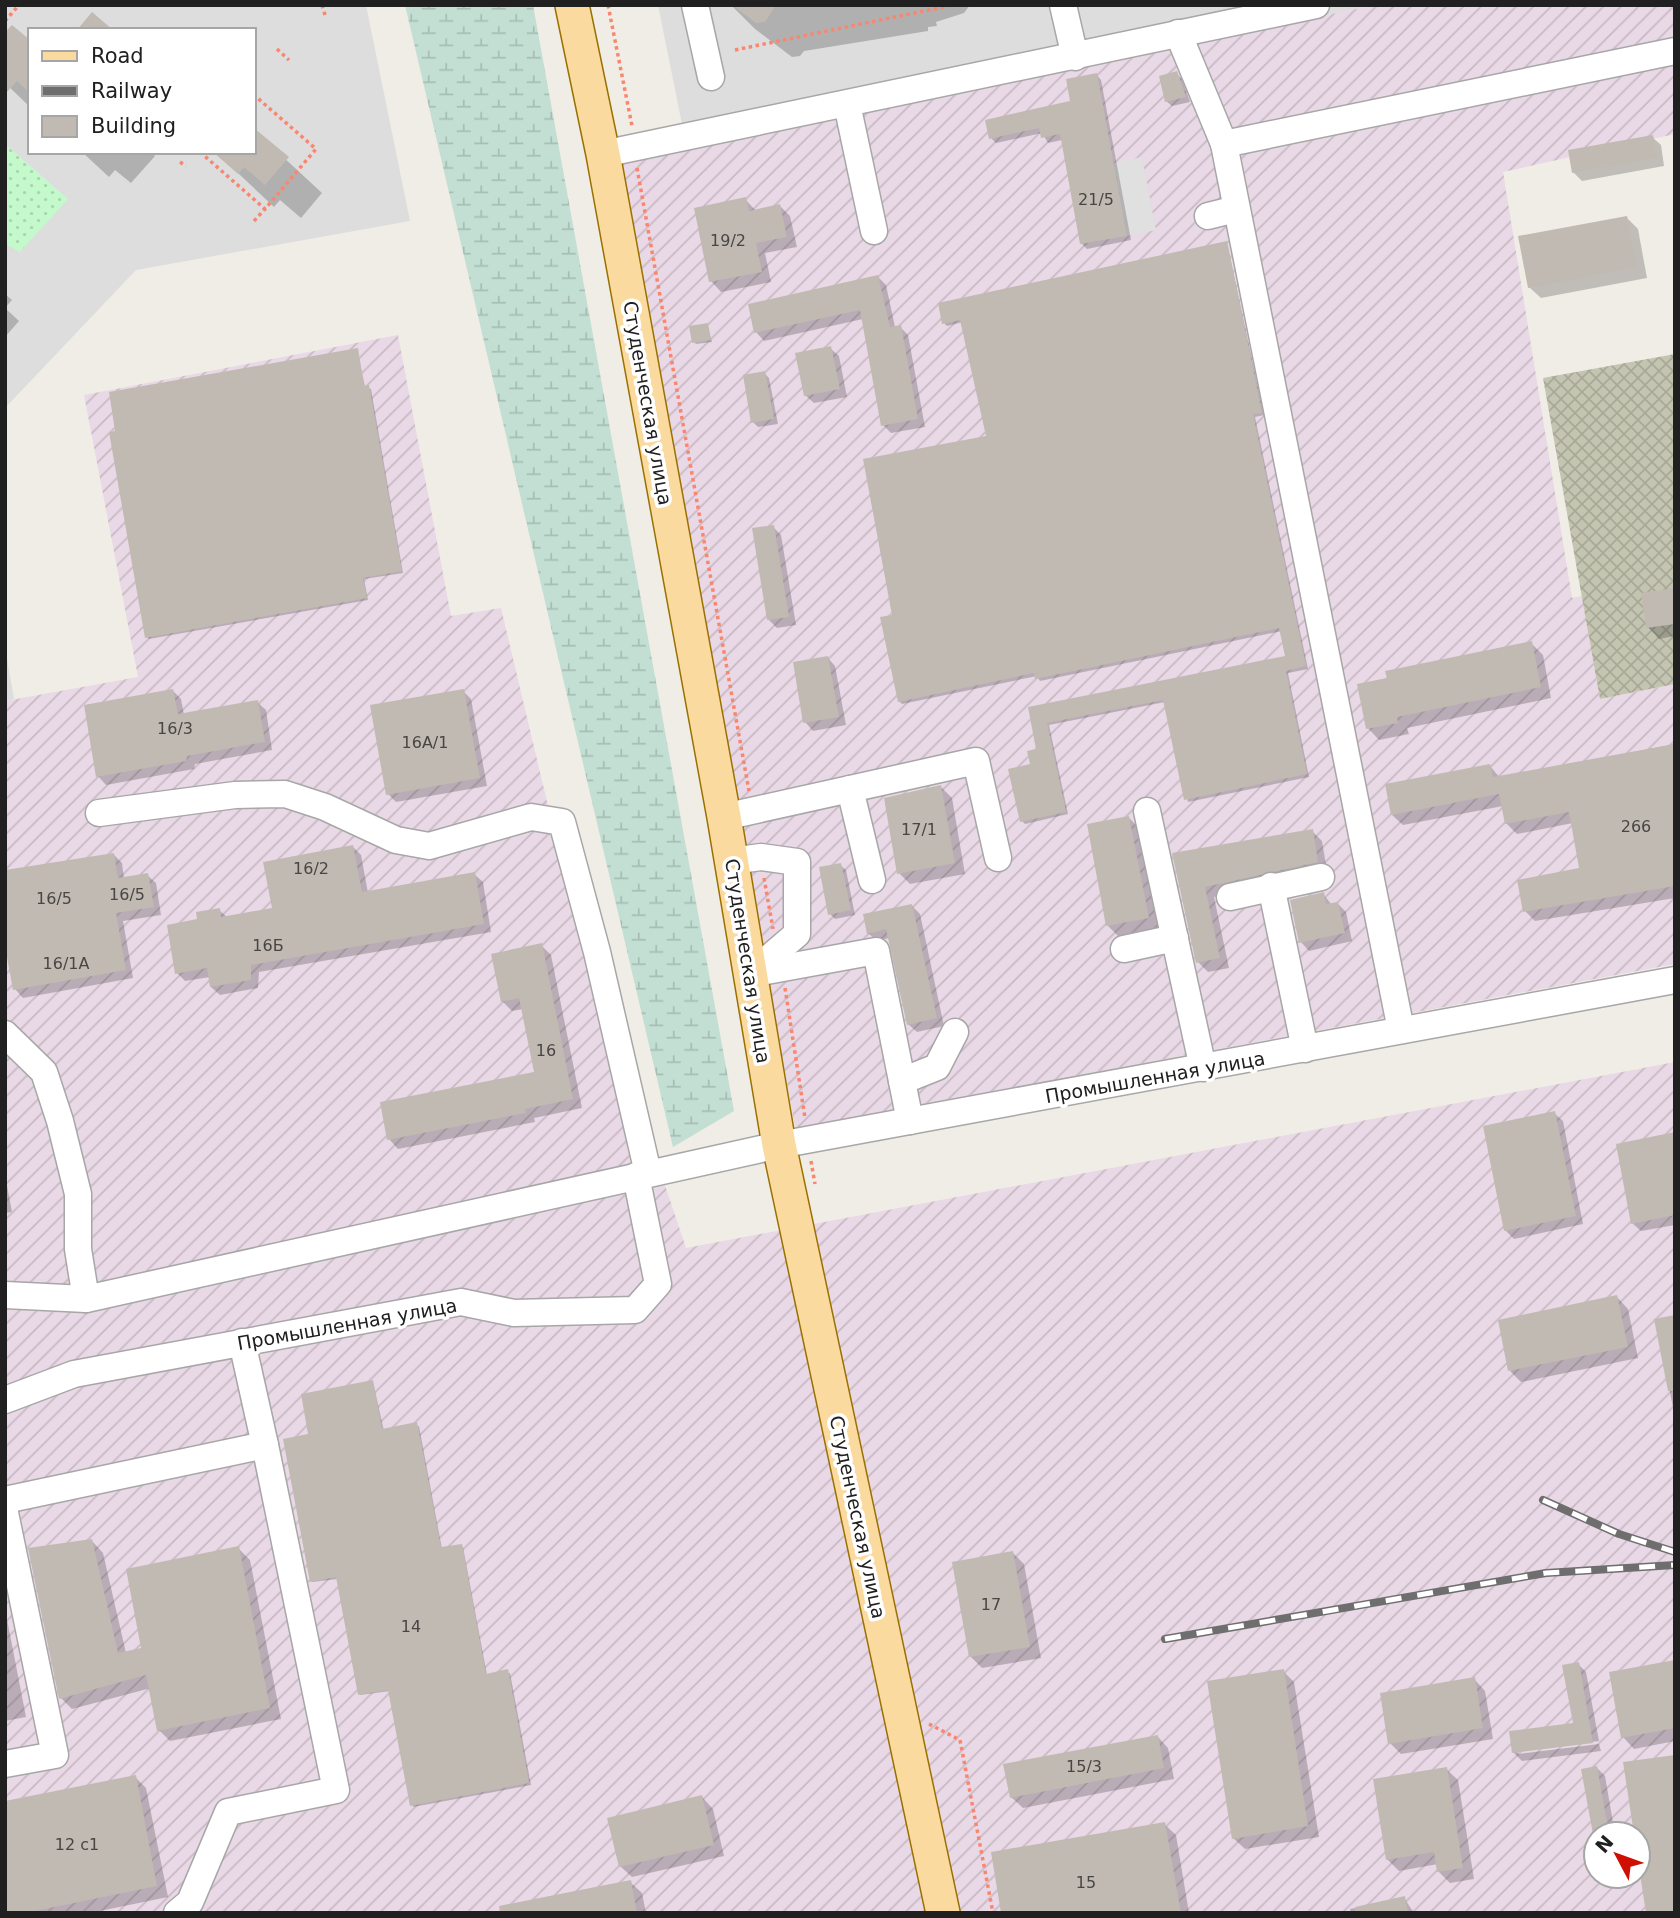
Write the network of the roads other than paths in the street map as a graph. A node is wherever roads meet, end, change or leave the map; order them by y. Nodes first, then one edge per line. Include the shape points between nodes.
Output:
1 (572, 5) edge
2 (695, 5) edge
3 (1063, 5) edge
4 (1316, 5) edge
5 (1259, 12) edge
6 (1178, 33) junction
7 (1675, 51) edge
8 (1075, 57) junction
9 (710, 77) dead end
10 (848, 104) junction
11 (1224, 144) junction
12 (603, 154) junction
13 (1236, 209) junction
14 (1208, 216) dead end
15 (874, 231) dead end
16 (850, 789) junction
17 (1147, 811) dead end
18 (99, 813) dead end
19 (724, 817) junction
20 (998, 858) dead end
21 (731, 861) junction
22 (1321, 877) dead end
23 (872, 880) dead end
24 (1271, 886) junction
25 (1230, 897) dead end
26 (1175, 938) junction
27 (1124, 949) dead end
28 (750, 974) junction
29 (1675, 980) edge
30 (1401, 1030) junction
31 (955, 1032) dead end
32 (5, 1034) edge
33 (1305, 1049) junction
34 (1203, 1068) junction
35 (902, 1081) junction
36 (910, 1121) junction
37 (779, 1145) junction
38 (642, 1175) junction
39 (5, 1295) edge
40 (86, 1299) junction
41 (242, 1342) junction
42 (5, 1400) edge
43 (265, 1445) junction
44 (5, 1500) edge
45 (5, 1513) edge
46 (5, 1764) edge
47 (177, 1913) edge
48 (943, 1913) edge

1 - 12 main road, Студенческая улица
2 - 9 street
3 - 8 street
4 - 5 street
5 - 6 street
6 - 8 street
6 - 11 street
7 - 11 street
8 - 10 street
10 - 12 street
10 - 15 street
11 - 13 street
12 - 19 main road, Студенческая улица
13 - 14 street
13 - 30 street
16 - 19 street
16 - 20 street via 976,761
16 - 23 street
17 - 26 street
18 - 38 street via 235,795 285,794 396,840 429,846 531,817 562,822 597,952
19 - 21 main road, Студенческая улица
21 - 28 main road, Студенческая улица
21 - 28 street via 797,862 797,934
22 - 24 street
24 - 25 street
24 - 33 street
26 - 27 street
26 - 34 street
28 - 35 street via 876,951
28 - 37 main road, Студенческая улица
29 - 30 street, Промышленная улица
30 - 33 street, Промышленная улица
31 - 35 street via 937,1067
32 - 40 street via 44,1072 60,1121 78,1194
33 - 34 street, Промышленная улица
34 - 36 street, Промышленная улица
35 - 36 street
36 - 37 street, Промышленная улица
37 - 38 street, Промышленная улица
37 - 48 main road, Студенческая улица
38 - 40 street, Промышленная улица
38 - 41 street, Промышленная улица via 658,1284 635,1310 514,1313 461,1301
39 - 40 street, Промышленная улица
41 - 42 street, Промышленная улица via 74,1374
41 - 43 street
43 - 44 street
43 - 47 street via 336,1790 228,1812 190,1902
45 - 46 street via 55,1755

